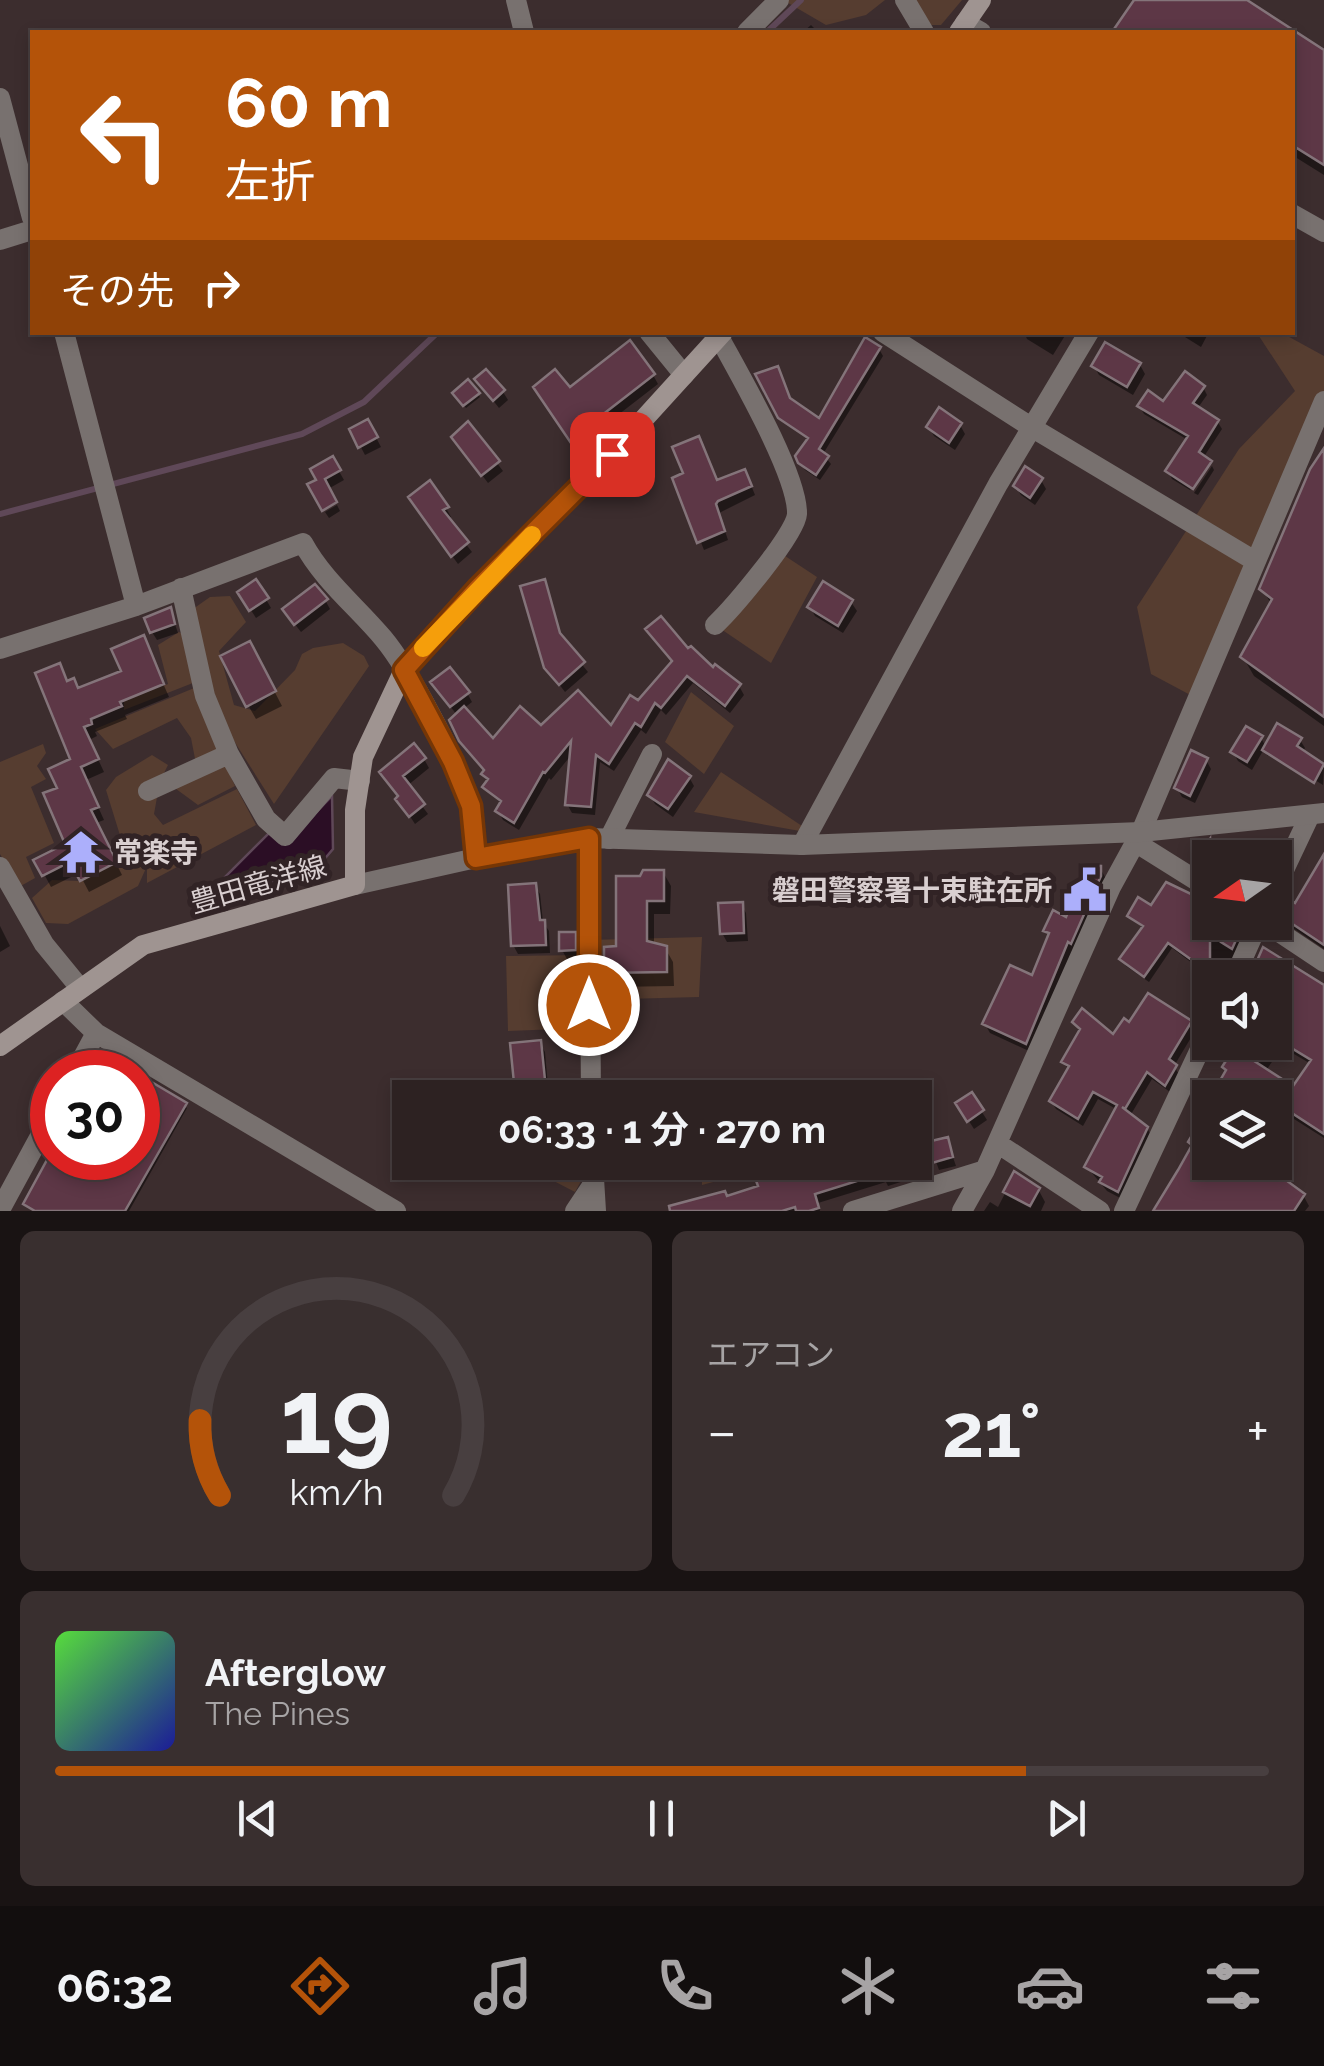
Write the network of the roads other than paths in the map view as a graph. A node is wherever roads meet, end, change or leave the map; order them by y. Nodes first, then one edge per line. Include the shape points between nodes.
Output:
1 (516, 0) edge
2 (779, 0) edge
3 (905, 0) edge
4 (981, 0) edge
5 (969, 29) edge
6 (524, 30) edge
7 (749, 30) edge
8 (923, 30) edge
9 (0, 98) edge
10 (30, 210) edge
11 (1295, 216) edge
12 (30, 231) edge
13 (1324, 232) edge
14 (0, 240) edge
15 (65, 335) edge
16 (651, 335) edge
17 (720, 335) edge
18 (722, 335) edge
19 (888, 335) edge
20 (1087, 335) edge
21 (684, 375) junction
22 (1324, 401) edge
23 (1032, 427) junction
24 (1255, 562) junction
25 (182, 588) junction
26 (136, 606) junction
27 (715, 625) dead end
28 (0, 649) edge
29 (404, 670) junction
30 (229, 754) junction
31 (652, 754) dead end
32 (360, 782) junction
33 (148, 790) dead end
34 (1317, 814) edge
35 (599, 838) junction
36 (1138, 838) junction
37 (802, 845) junction
38 (476, 858) junction
39 (1292, 859) edge
40 (0, 867) edge
41 (1192, 876) edge
42 (355, 886) junction
43 (1290, 940) edge
44 (1324, 962) edge
45 (80, 988) junction
46 (62, 1001) junction
47 (96, 1034) junction
48 (0, 1046) edge
49 (87, 1050) edge
50 (1195, 1060) edge
51 (592, 1080) edge
52 (997, 1143) junction
53 (30, 1155) edge
54 (985, 1170) junction
55 (593, 1180) edge
56 (593, 1184) junction
57 (0, 1210) edge
58 (396, 1211) edge
59 (575, 1211) edge
60 (596, 1211) edge
61 (853, 1211) edge
62 (962, 1211) edge
63 (1100, 1211) edge
64 (1124, 1211) edge

1 - 6 street
2 - 7 street
3 - 8 street
4 - 5 main road
9 - 10 street
11 - 13 street
12 - 14 street
15 - 26 street
16 - 21 street
17 - 21 main road, 豊田竜洋線
18 - 27 street via 768,428 798,516
19 - 23 street
20 - 23 street
21 - 29 main road, 豊田竜洋線
22 - 24 street
23 - 24 street
23 - 37 street
24 - 36 street
25 - 26 street
25 - 29 street via 303,543
25 - 30 street via 205,696
26 - 28 street
29 - 32 main road, 豊田竜洋線 via 363,757
29 - 38 street via 471,806
30 - 32 street via 266,819 285,836 334,778
30 - 33 street
31 - 35 street
32 - 42 main road, 豊田竜洋線
34 - 36 street
34 - 39 street
35 - 37 street
35 - 38 street
35 - 51 street
36 - 37 street
36 - 41 street
36 - 52 street
38 - 42 street
40 - 45 street via 44,944
42 - 45 main road, 豊田竜洋線 via 143,945
43 - 44 street
45 - 46 main road, 豊田竜洋線
46 - 47 street
46 - 48 main road, 豊田竜洋線
47 - 49 street
47 - 58 street
50 - 64 street
52 - 54 street
52 - 63 street
53 - 57 street
54 - 61 street
54 - 62 street
55 - 56 street
56 - 59 street
56 - 60 street

